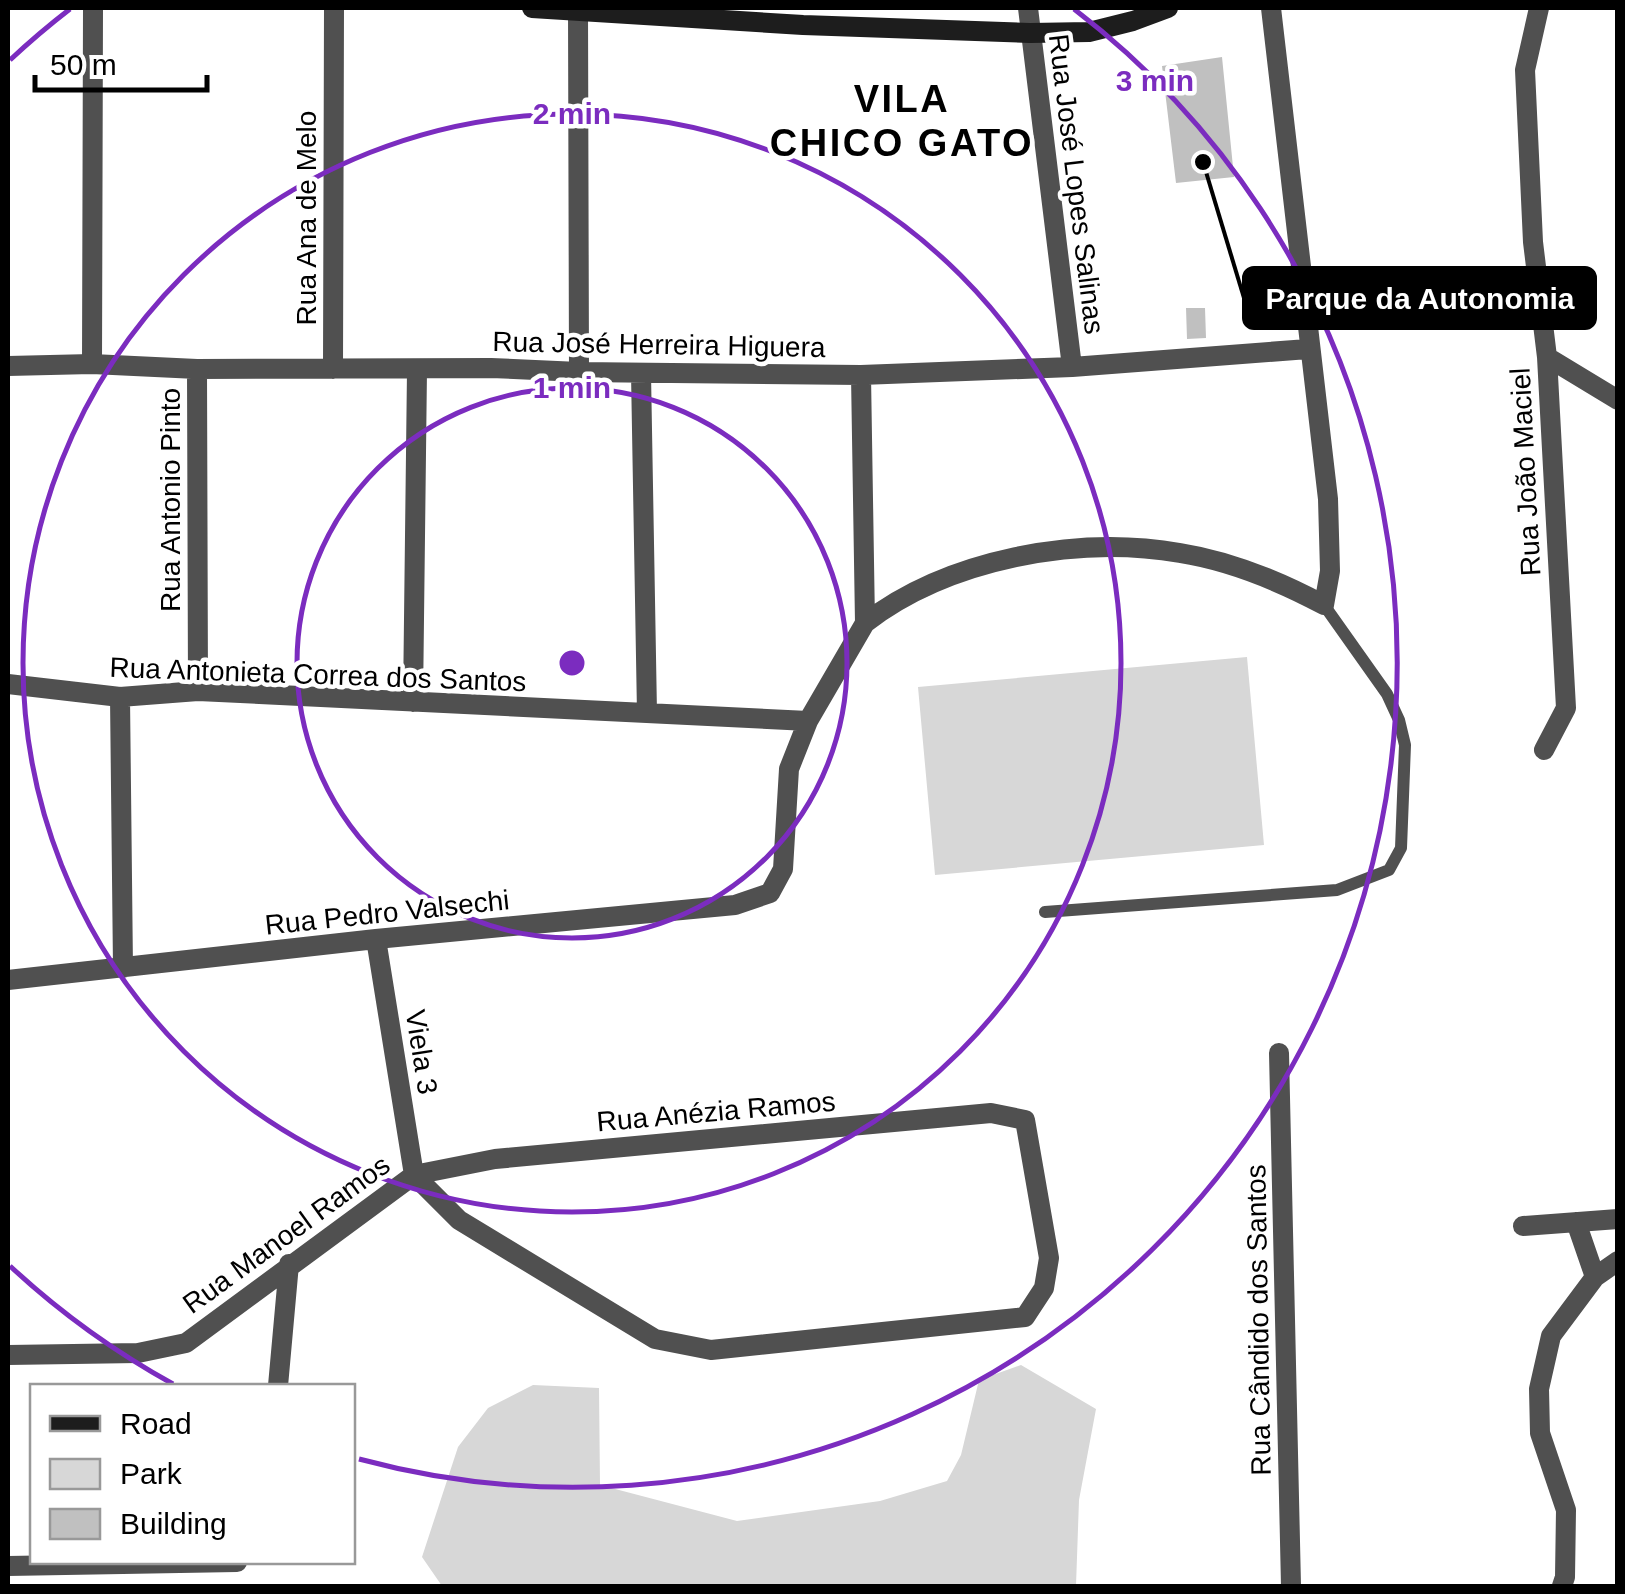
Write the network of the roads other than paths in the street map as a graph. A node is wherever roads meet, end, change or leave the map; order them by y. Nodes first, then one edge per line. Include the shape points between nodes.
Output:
1 (93, 8) edge
2 (334, 8) edge
3 (532, 8) edge
4 (1028, 8) edge
5 (1168, 8) edge
6 (1271, 8) edge
7 (1539, 8) edge
8 (578, 9) edge
9 (802, 16) edge
10 (1030, 33) junction
11 (1308, 349) junction
12 (1546, 357) junction
13 (92, 364) junction
14 (8, 366) edge
15 (1072, 367) junction
16 (197, 369) junction
17 (333, 369) junction
18 (417, 370) junction
19 (579, 372) junction
20 (641, 373) junction
21 (860, 375) junction
22 (1618, 400) edge
23 (1324, 605) junction
24 (865, 623) junction
25 (8, 684) edge
26 (198, 691) junction
27 (120, 697) junction
28 (413, 702) junction
29 (647, 713) junction
30 (808, 721) junction
31 (1544, 750) dead end
32 (1044, 912) dead end
33 (376, 938) junction
34 (122, 968) junction
35 (8, 980) edge
36 (1279, 1053) dead end
37 (414, 1175) junction
38 (1618, 1219) edge
39 (1576, 1222) junction
40 (1523, 1226) dead end
41 (1618, 1260) edge
42 (289, 1264) junction
43 (1595, 1276) junction
44 (1025, 1317) joint
45 (8, 1355) edge
46 (278, 1384) edge
47 (122, 1564) edge
48 (8, 1566) edge
49 (1292, 1586) edge
50 (1562, 1586) edge

1 - 13 street
2 - 17 street, Rua Ana de Melo
3 - 8 main road
4 - 10 street, Rua José Lopes Salinas
5 - 10 main road via 1089,32
6 - 11 street
7 - 12 street, Rua João Maciel via 1525,70 1532,242
8 - 9 main road
8 - 19 street
9 - 10 main road
10 - 15 street, Rua José Lopes Salinas
11 - 15 street, Rua José Herreira Higuera
11 - 23 street via 1328,499
12 - 22 street
12 - 31 street, Rua João Maciel via 1566,708
13 - 14 street, Rua José Herreira Higuera
13 - 16 street, Rua José Herreira Higuera
15 - 21 street, Rua José Herreira Higuera
16 - 17 street, Rua José Herreira Higuera
16 - 26 street, Rua Antonio Pinto
17 - 18 street, Rua José Herreira Higuera
18 - 19 street, Rua José Herreira Higuera
18 - 28 street
19 - 20 street, Rua José Herreira Higuera
20 - 21 street, Rua José Herreira Higuera
20 - 29 street
21 - 24 street
23 - 24 street via 1272,578 1180,552 1078,547 957,572
23 - 32 lane via 1399,720 1402,848 1389,870 1337,890
24 - 30 street
25 - 27 street, Rua Antonieta Correa dos Santos
26 - 27 street, Rua Antonieta Correa dos Santos
26 - 28 street, Rua Antonieta Correa dos Santos
27 - 34 street
28 - 29 street, Rua Antonieta Correa dos Santos
29 - 30 street, Rua Antonieta Correa dos Santos
30 - 33 street, Rua Pedro Valsechi via 789,768 784,869 770,893 735,906
33 - 34 street, Rua Pedro Valsechi
33 - 37 street, Viela 3
34 - 35 street, Rua Pedro Valsechi
36 - 49 street, Rua Cândido dos Santos
37 - 42 street, Rua Manoel Ramos
37 - 44 street, Rua Manoel Ramos via 460,1220 656,1339 711,1350
37 - 44 street, Rua Anézia Ramos via 495,1160 991,1113 1025,1120 1049,1258 1044,1288
38 - 39 street
39 - 40 street
39 - 43 street
41 - 43 street
42 - 45 street, Rua Manoel Ramos via 186,1343 138,1353
42 - 46 street
43 - 50 street via 1551,1336 1539,1390 1540,1433 1566,1510
47 - 48 street

